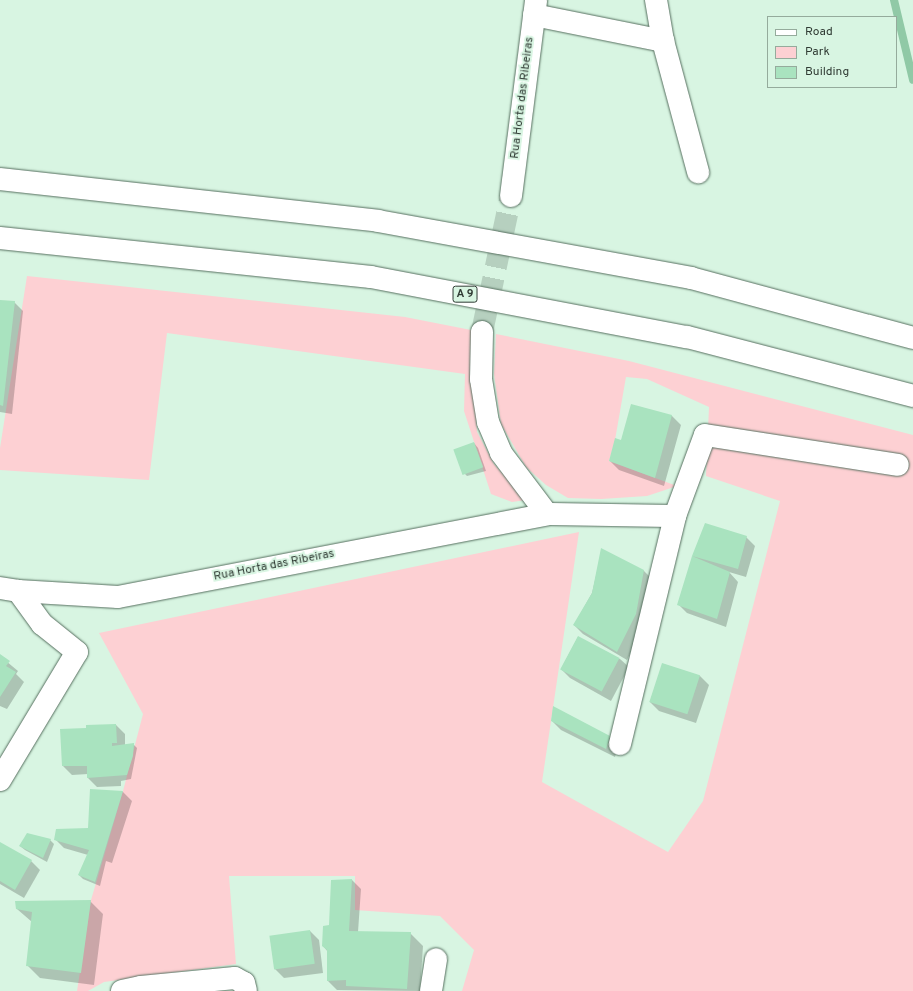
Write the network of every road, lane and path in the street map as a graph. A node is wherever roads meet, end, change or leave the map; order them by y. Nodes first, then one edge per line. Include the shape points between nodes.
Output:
1 (656, 0) edge
2 (535, 7) edge
3 (662, 41) junction
4 (698, 172) dead end
5 (6, 180) edge
6 (511, 196) tunnel mouth
7 (5, 238) edge
8 (482, 332) tunnel mouth
9 (913, 338) edge
10 (913, 396) edge
11 (898, 465) dead end
12 (547, 514) junction
13 (675, 516) junction
14 (9, 590) edge
15 (620, 744) dead end
16 (0, 780) edge
17 (436, 959) dead end
18 (122, 991) edge
19 (246, 991) edge
20 (431, 991) edge

1 - 3 main road
2 - 3 main road
2 - 6 main road, Rua Horta das Ribeiras
3 - 4 main road
5 - 9 main road via 378,221 691,278
7 - 10 main road, A 9 via 371,277 687,337
8 - 12 main road via 481,379 488,422 501,453
11 - 13 main road via 705,436
12 - 13 main road, Rua Horta das Ribeiras
12 - 14 main road, Rua Horta das Ribeiras via 118,597
13 - 15 main road
14 - 16 main road via 42,624 77,652
17 - 20 main road
18 - 19 main road via 234,978 244,984

